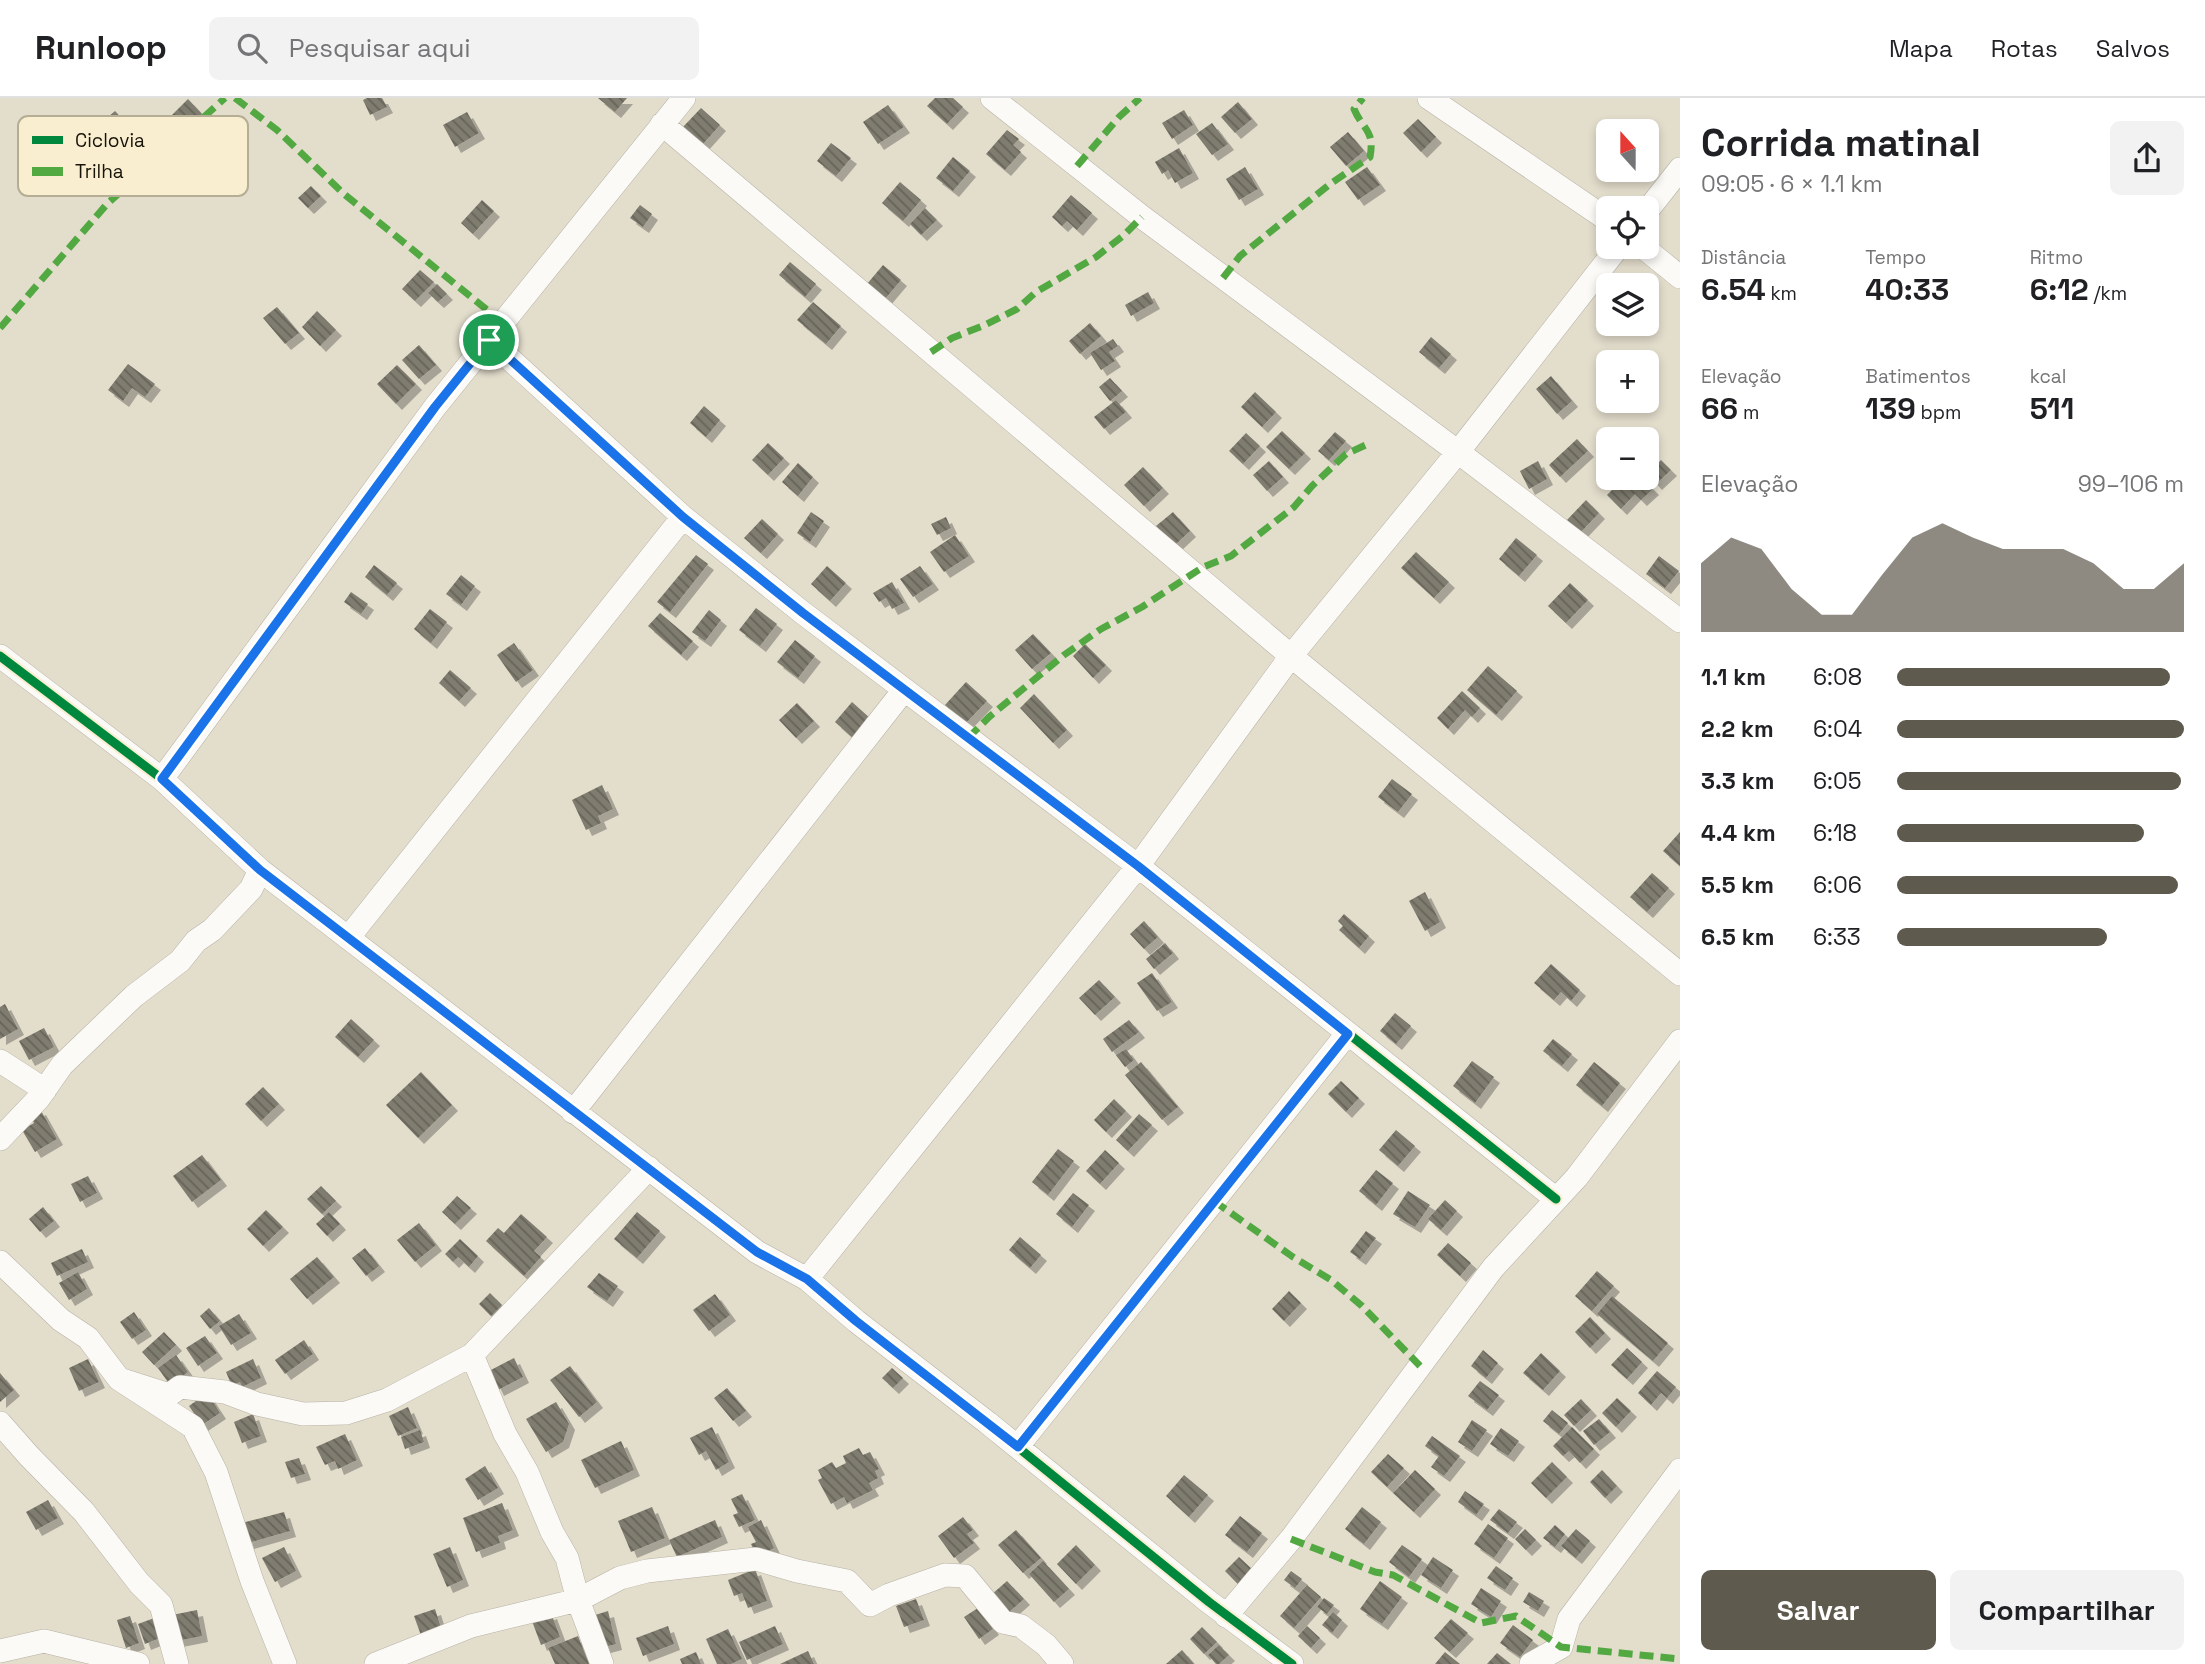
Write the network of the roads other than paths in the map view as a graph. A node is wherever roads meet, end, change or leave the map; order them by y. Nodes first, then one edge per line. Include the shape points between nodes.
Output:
1 (684, 98) edge
2 (992, 98) edge
3 (1429, 98) edge
4 (662, 124) junction
5 (1680, 169) edge
6 (1659, 196) edge
7 (1596, 212) edge
8 (1609, 259) edge
9 (1658, 259) edge
10 (1680, 277) edge
11 (489, 340) junction
12 (1458, 452) junction
13 (683, 517) junction
14 (1680, 621) edge
15 (0, 656) edge
16 (1291, 656) junction
17 (904, 690) junction
18 (162, 779) junction
19 (1138, 866) junction
20 (260, 870) junction
21 (348, 938) junction
22 (1680, 974) edge
23 (1348, 1034) junction
24 (1680, 1041) edge
25 (0, 1061) edge
26 (45, 1090) junction
27 (573, 1112) junction
28 (0, 1139) edge
29 (649, 1168) junction
30 (1556, 1199) junction
31 (0, 1262) edge
32 (807, 1279) junction
33 (472, 1355) junction
34 (119, 1379) junction
35 (0, 1423) edge
36 (1018, 1447) junction
37 (1680, 1470) edge
38 (578, 1600) junction
39 (1226, 1616) junction
40 (0, 1651) edge
41 (138, 1664) edge
42 (177, 1664) edge
43 (285, 1664) edge
44 (376, 1664) edge
45 (602, 1664) edge
46 (1062, 1664) edge
47 (1292, 1664) edge
48 (1531, 1664) edge

1 - 4 street
2 - 12 street via 1142,217
3 - 7 street
4 - 11 street
4 - 16 street
5 - 6 street
8 - 12 street
9 - 10 street
11 - 13 street
11 - 18 street via 426,418
12 - 14 street
12 - 16 street
13 - 17 street
13 - 21 street
15 - 18 street
16 - 19 street
16 - 22 street
17 - 19 street
17 - 27 street
18 - 20 street
19 - 23 street
19 - 32 street
20 - 21 street
20 - 26 street via 251,889 212,930 134,996 62,1065
21 - 27 street
23 - 30 street
23 - 36 street
24 - 30 street
25 - 26 street
26 - 28 street
27 - 29 street
29 - 32 street via 757,1252
29 - 33 street
30 - 39 street via 1493,1268 1320,1500
31 - 34 street via 61,1320 88,1338
32 - 36 street
33 - 34 street via 387,1400 346,1413 303,1414 225,1392 180,1387 169,1395
33 - 38 street via 566,1558
34 - 43 street via 193,1427 216,1472
35 - 42 street via 84,1512 161,1605
36 - 39 street
37 - 48 street via 1569,1619 1561,1647
38 - 44 street via 471,1626
38 - 45 street
38 - 46 street via 629,1575 756,1559 847,1581 870,1605 945,1575 965,1576 1003,1622 1021,1626
39 - 47 street
40 - 41 street via 44,1641

